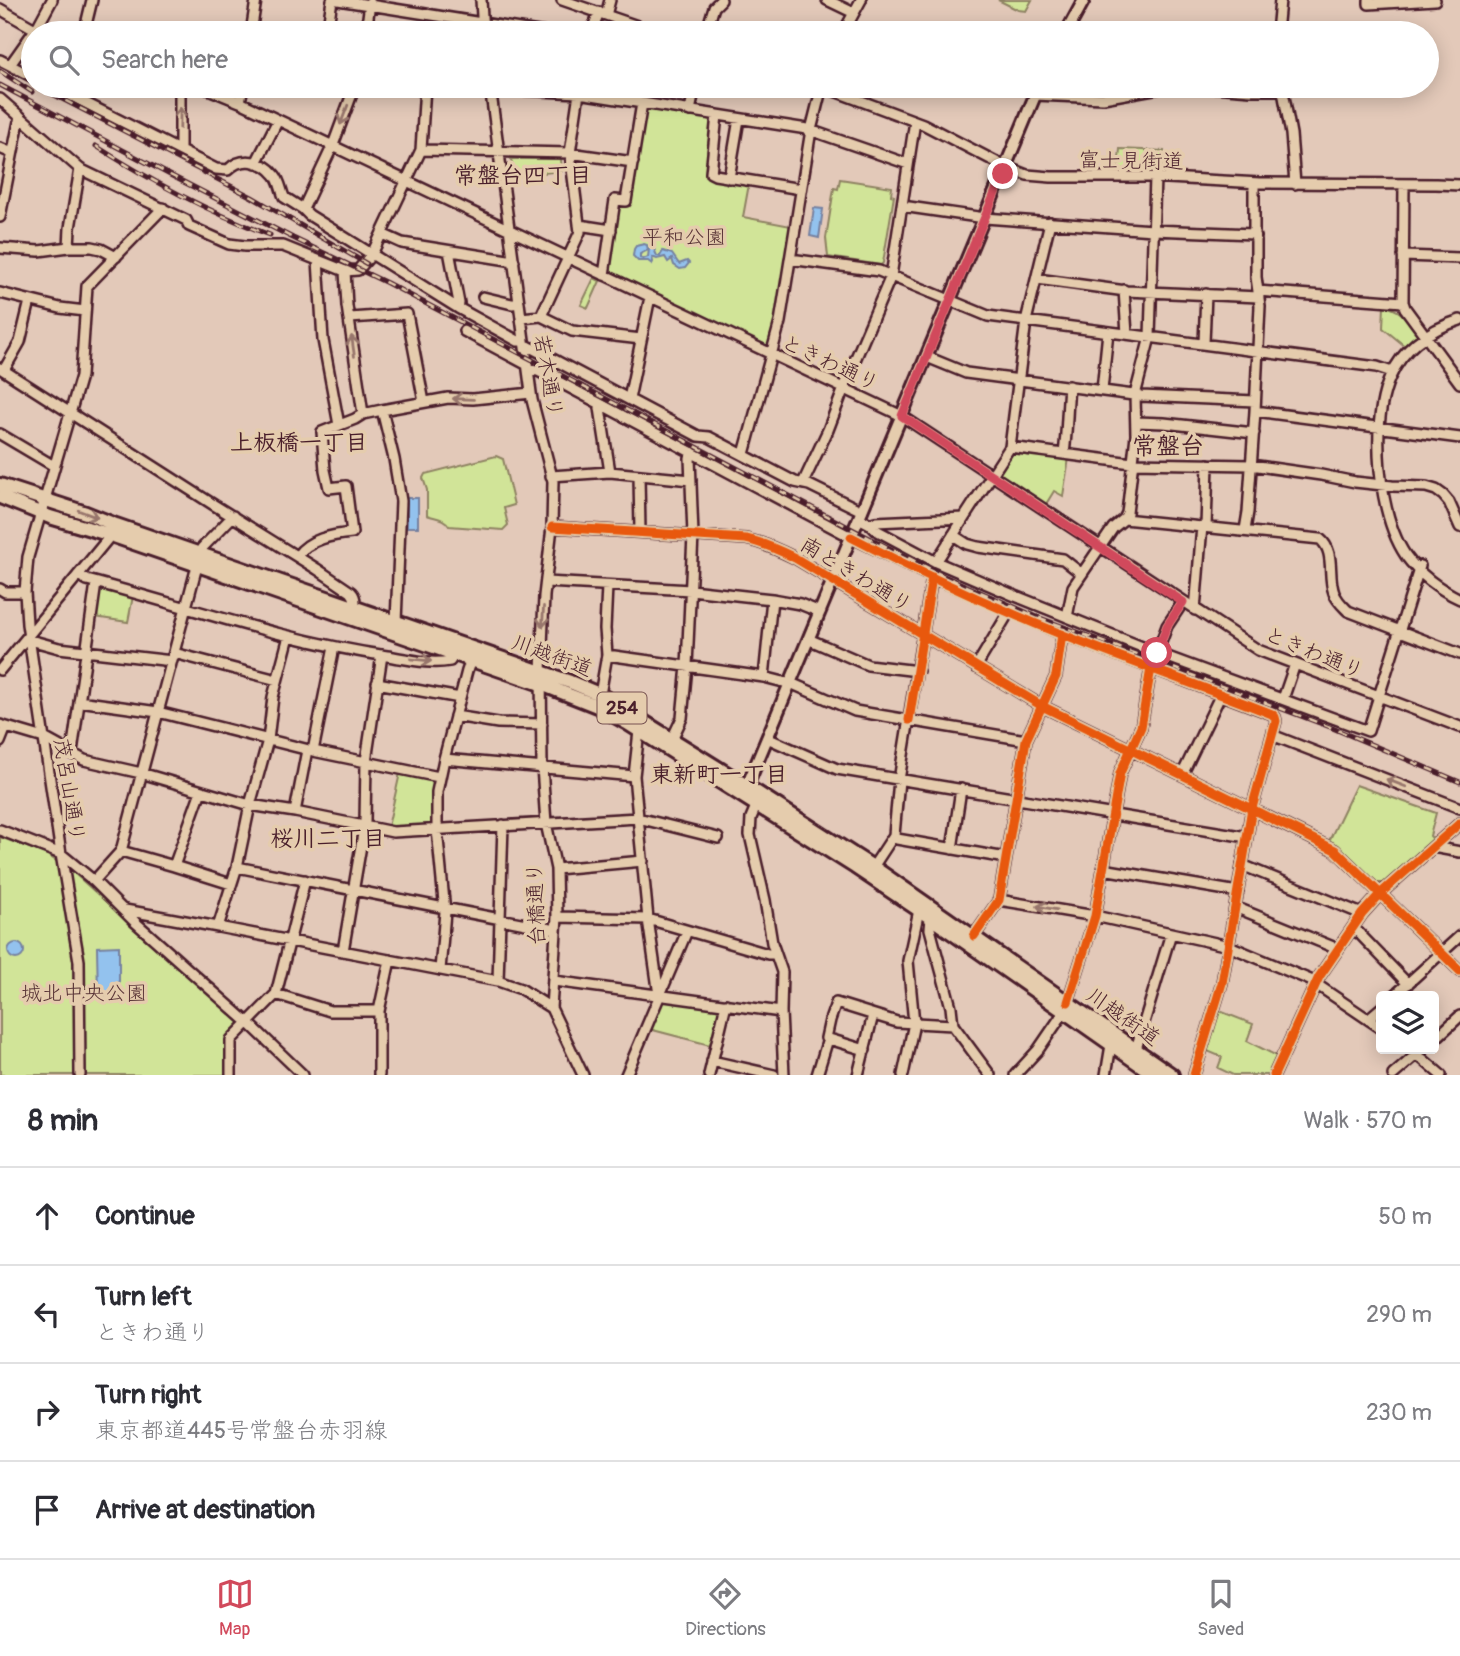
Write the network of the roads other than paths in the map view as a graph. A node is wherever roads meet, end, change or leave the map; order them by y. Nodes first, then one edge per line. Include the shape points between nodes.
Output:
1 (52, 0) edge
2 (92, 0) edge
3 (256, 0) edge
4 (332, 0) edge
5 (338, 0) edge
6 (481, 0) edge
7 (562, 0) edge
8 (610, 0) edge
9 (827, 0) edge
10 (861, 0) edge
11 (1084, 0) edge
12 (1280, 0) edge
13 (1369, 0) edge
14 (1435, 0) edge
15 (716, 2) edge
16 (370, 3) edge
17 (0, 9) edge
18 (854, 13) junction
19 (603, 14) junction
20 (21, 21) edge
21 (43, 21) edge
22 (87, 21) edge
23 (253, 21) edge
24 (329, 21) edge
25 (368, 21) edge
26 (451, 21) edge
27 (482, 21) edge
28 (599, 21) edge
29 (623, 21) edge
30 (710, 21) edge
31 (850, 21) edge
32 (1073, 21) edge
33 (1278, 21) edge
34 (21, 52) edge
35 (0, 60) edge
36 (10, 65) junction
37 (21, 70) edge
38 (76, 98) edge
39 (180, 98) edge
40 (230, 98) edge
41 (241, 98) edge
42 (350, 98) edge
43 (424, 98) edge
44 (492, 98) edge
45 (579, 98) edge
46 (618, 98) edge
47 (693, 98) edge
48 (819, 98) edge
49 (853, 98) edge
50 (1034, 98) edge
51 (1285, 98) edge
52 (0, 99) edge
53 (240, 102) junction
54 (642, 103) junction
55 (690, 111) junction
56 (717, 115) junction
57 (20, 116) junction
58 (740, 119) junction
59 (278, 120) junction
60 (915, 121) junction
61 (811, 130) junction
62 (332, 145) junction
63 (0, 148) edge
64 (180, 150) junction
65 (421, 150) junction
66 (499, 152) junction
67 (12, 153) junction
68 (570, 153) junction
69 (633, 162) junction
70 (256, 163) junction
71 (908, 164) junction
72 (1006, 167) junction
73 (80, 169) junction
74 (1155, 177) junction
75 (729, 178) junction
76 (407, 181) junction
77 (1254, 183) junction
78 (1295, 184) junction
79 (1404, 184) junction
80 (1460, 185) edge
81 (801, 189) junction
82 (902, 206) junction
83 (163, 208) junction
84 (303, 209) junction
85 (0, 217) edge
86 (985, 218) junction
87 (1050, 222) junction
88 (579, 225) junction
89 (510, 230) junction
90 (611, 230) junction
91 (1153, 230) junction
92 (382, 234) junction
93 (1254, 234) junction
94 (69, 247) junction
95 (0, 248) edge
96 (449, 251) junction
97 (372, 254) junction
98 (1403, 256) junction
99 (116, 257) junction
100 (569, 258) junction
101 (790, 258) junction
102 (1460, 258) edge
103 (318, 260) junction
104 (514, 261) junction
105 (345, 271) junction
106 (604, 275) junction
107 (891, 276) junction
108 (1037, 279) junction
109 (1125, 290) junction
110 (1151, 292) junction
111 (0, 293) edge
112 (1206, 294) junction
113 (1259, 294) junction
114 (483, 297) dead end
115 (650, 297) junction
116 (950, 300) junction
117 (30, 301) junction
118 (1403, 302) junction
119 (519, 303) junction
120 (458, 308) junction
121 (85, 311) junction
122 (541, 316) junction
123 (349, 318) junction
124 (521, 318) junction
125 (1026, 321) junction
126 (1460, 322) edge
127 (464, 331) dead end
128 (1108, 332) junction
129 (1127, 334) junction
130 (1150, 337) junction
131 (1426, 337) junction
132 (641, 339) junction
133 (525, 343) junction
134 (1204, 343) junction
135 (1258, 350) junction
136 (771, 354) junction
137 (927, 357) junction
138 (528, 366) junction
139 (2, 369) edge
140 (1392, 372) junction
141 (1019, 380) junction
142 (1460, 383) edge
143 (1069, 386) junction
144 (844, 388) junction
145 (1102, 390) junction
146 (531, 393) junction
147 (1135, 395) junction
148 (629, 399) junction
149 (424, 402) junction
150 (602, 405) junction
151 (1255, 406) junction
152 (382, 410) junction
153 (71, 412) junction
154 (363, 414) junction
155 (902, 416) junction
156 (1136, 422) junction
157 (339, 425) junction
158 (1380, 428) junction
159 (1254, 433) junction
160 (0, 434) edge
161 (1460, 438) edge
162 (1010, 447) junction
163 (692, 452) junction
164 (744, 454) junction
165 (1064, 454) junction
166 (1132, 463) junction
167 (1208, 464) junction
168 (1251, 465) junction
169 (54, 466) junction
170 (610, 472) junction
171 (551, 475) junction
172 (639, 475) junction
173 (993, 476) junction
174 (691, 480) junction
175 (803, 483) junction
176 (0, 485) edge
177 (1384, 485) junction
178 (0, 497) edge
179 (46, 500) junction
180 (42, 513) junction
181 (860, 514) junction
182 (233, 516) junction
183 (964, 518) junction
184 (1124, 519) junction
185 (870, 524) junction
186 (1204, 526) junction
187 (552, 527) junction
188 (1460, 527) edge
189 (113, 530) junction
190 (1245, 530) junction
191 (640, 532) junction
192 (693, 535) junction
193 (953, 535) junction
194 (851, 537) junction
195 (1100, 547) junction
196 (297, 556) junction
197 (198, 560) junction
198 (936, 562) junction
199 (1419, 568) junction
200 (1082, 573) junction
201 (78, 575) junction
202 (933, 578) junction
203 (832, 581) junction
204 (546, 582) junction
205 (96, 583) junction
206 (607, 586) junction
207 (0, 589) edge
208 (691, 590) junction
209 (25, 592) junction
210 (1460, 597) edge
211 (772, 599) junction
212 (1183, 602) junction
213 (186, 607) junction
214 (1195, 610) junction
215 (820, 612) junction
216 (1009, 612) junction
217 (353, 613) junction
218 (1067, 617) junction
219 (397, 622) junction
220 (1399, 630) junction
221 (1062, 634) junction
222 (289, 636) junction
223 (924, 636) junction
224 (29, 638) junction
225 (808, 639) junction
226 (334, 647) junction
227 (86, 652) junction
228 (455, 653) junction
229 (1157, 653) junction
230 (473, 654) junction
231 (1460, 654) edge
232 (382, 655) junction
233 (607, 655) junction
234 (173, 657) junction
235 (1294, 664) junction
236 (687, 666) junction
237 (976, 667) junction
238 (1151, 668) junction
239 (0, 670) edge
240 (918, 671) junction
241 (764, 677) junction
242 (541, 678) junction
243 (277, 680) junction
244 (377, 682) junction
245 (789, 684) junction
246 (598, 694) junction
247 (1221, 694) junction
248 (1379, 697) junction
249 (460, 698) junction
250 (1283, 699) junction
251 (79, 701) junction
252 (1042, 706) junction
253 (158, 712) junction
254 (455, 716) junction
255 (909, 720) junction
256 (542, 724) junction
257 (3, 726) edge
258 (1460, 727) edge
259 (639, 731) junction
260 (1272, 735) junction
261 (44, 738) junction
262 (767, 738) junction
263 (672, 739) junction
264 (268, 740) junction
265 (1026, 740) junction
266 (0, 742) edge
267 (310, 750) junction
268 (1131, 750) junction
269 (72, 752) junction
270 (444, 758) junction
271 (366, 761) junction
272 (542, 767) junction
273 (141, 774) junction
274 (1182, 775) junction
275 (634, 776) junction
276 (439, 777) junction
277 (900, 780) junction
278 (961, 789) junction
279 (201, 791) junction
280 (744, 791) junction
281 (1016, 798) junction
282 (758, 800) junction
283 (250, 805) junction
284 (1252, 808) junction
285 (1460, 808) edge
286 (295, 812) junction
287 (1112, 815) junction
288 (638, 818) junction
289 (546, 823) junction
290 (1460, 823) edge
291 (503, 825) junction
292 (364, 826) junction
293 (437, 829) junction
294 (0, 830) edge
295 (893, 837) junction
296 (1247, 837) junction
297 (718, 838) dead end
298 (1433, 847) junction
299 (952, 849) junction
300 (121, 851) junction
301 (1460, 852) edge
302 (61, 854) junction
303 (1006, 858) junction
304 (643, 861) junction
305 (1242, 865) junction
306 (174, 866) junction
307 (237, 867) junction
308 (873, 867) junction
309 (556, 869) junction
310 (1103, 869) junction
311 (304, 880) junction
312 (94, 881) junction
313 (231, 884) junction
314 (353, 890) junction
315 (1238, 892) junction
316 (1381, 893) junction
317 (999, 900) junction
318 (1235, 907) junction
319 (444, 908) junction
320 (125, 910) junction
321 (919, 910) junction
322 (1362, 914) junction
323 (1095, 916) junction
324 (557, 917) junction
325 (932, 918) junction
326 (501, 919) junction
327 (648, 919) junction
328 (218, 927) junction
329 (1353, 927) junction
330 (556, 930) junction
331 (688, 930) junction
332 (1171, 933) junction
333 (974, 936) junction
334 (1460, 936) edge
335 (289, 941) junction
336 (1229, 946) junction
337 (1338, 949) junction
338 (342, 951) junction
339 (1442, 953) junction
340 (775, 954) junction
341 (390, 960) junction
342 (440, 970) junction
343 (1460, 971) edge
344 (498, 981) junction
345 (554, 981) junction
346 (1315, 983) junction
347 (1408, 984) junction
348 (1400, 991) edge
349 (276, 995) junction
350 (659, 995) junction
351 (726, 1004) junction
352 (551, 1007) junction
353 (1066, 1007) junction
354 (379, 1011) junction
355 (781, 1012) junction
356 (1376, 1012) edge
357 (873, 1015) junction
358 (1460, 1016) edge
359 (1368, 1019) junction
360 (248, 1023) junction
361 (915, 1023) junction
362 (953, 1025) junction
363 (1376, 1025) edge
364 (1439, 1035) edge
365 (828, 1039) junction
366 (1111, 1045) junction
367 (1136, 1049) junction
368 (865, 1050) junction
369 (1414, 1054) edge
370 (1422, 1054) edge
371 (712, 1061) junction
372 (1019, 1072) edge
373 (1277, 1074) edge
374 (80, 1075) edge
375 (231, 1075) edge
376 (303, 1075) edge
377 (379, 1075) edge
378 (584, 1075) edge
379 (626, 1075) edge
380 (709, 1075) edge
381 (774, 1075) edge
382 (784, 1075) edge
383 (817, 1075) edge
384 (858, 1075) edge
385 (903, 1075) edge
386 (990, 1075) edge
387 (1032, 1075) edge
388 (1106, 1075) edge
389 (1155, 1075) edge
390 (1172, 1075) edge
391 (1194, 1075) edge
392 (1394, 1075) edge
393 (1441, 1075) edge

1 - 21 street
2 - 22 street
3 - 23 street
4 - 24 street
5 - 16 street
6 - 27 street
7 - 19 street
8 - 19 street
9 - 18 street
10 - 18 street
11 - 32 main road
12 - 33 street
13 - 14 street via 1370,5
15 - 30 street
16 - 25 street
16 - 26 street
17 - 20 street
18 - 31 street
19 - 28 street
19 - 29 street
34 - 36 street
35 - 36 street
36 - 37 street
38 - 64 street
64 -> 39 street
40 - 53 street, ときわ通り
41 - 53 street
42 -> 62 street
43 - 65 street
44 - 66 street, 若木通り
45 - 68 street
46 - 54 street
47 - 55 street
48 - 61 street
49 - 60 street, 富士見街道
50 - 72 main road
51 - 78 street
52 - 57 street
53 - 59 street, ときわ通り
54 - 55 street
54 - 69 street
55 - 56 street
56 - 58 street
56 - 75 street via 710,171
57 - 67 street
57 - 73 street
58 - 61 street
58 - 75 street
59 - 62 street, ときわ通り
59 - 70 street
60 - 71 street
60 - 72 street, 富士見街道
61 - 71 street
61 - 81 street
62 - 76 street, ときわ通り
62 - 84 street
63 - 67 street
64 - 70 street via 216,169 228,170 242,161
65 - 66 street
65 - 76 street
66 - 68 street
66 - 89 street, 若木通り
67 - 85 street
68 - 69 street
68 - 88 street
69 - 90 street via 626,201 615,200
70 - 84 street via 274,174 284,197
71 - 82 street
72 - 74 street, 富士見街道 via 1051,177
72 - 86 main road
73 - 83 street
73 - 94 street
74 - 77 street, 富士見街道
74 - 91 street
75 - 81 street
76 - 89 street, ときわ通り
76 - 92 street
77 - 78 street, 富士見街道
77 - 93 street
78 - 79 street, 富士見街道
79 - 80 street, 富士見街道
79 - 98 street
81 - 101 street
82 - 86 street
82 - 107 street
83 - 99 street, 茂呂山通り
83 - 103 street via 229,244 283,246
84 - 97 street
86 - 87 street
86 - 116 main road
87 - 91 street
87 - 108 street
88 - 90 street
88 - 100 street
89 - 100 street, ときわ通り
89 - 104 street, 若木通り
90 - 106 street
91 - 93 street
91 - 110 street
92 - 96 street via 402,243
92 - 97 street
93 - 113 street
94 - 95 street via 39,251
94 - 99 street via 92,247
96 - 104 street
96 - 120 street
97 - 105 street via 358,270
97 - 120 street
98 - 102 street
98 - 118 street
99 - 121 street, 茂呂山通り via 87,286
100 - 106 street, ときわ通り
100 - 122 street
101 - 107 street
101 - 136 street
103 - 105 street
103 - 157 street via 323,340
104 - 119 street, 若木通り
105 - 123 street
106 - 115 street, ときわ通り
107 - 116 street
107 - 144 street
108 - 109 street
108 - 125 street
109 - 110 street
109 - 129 street
110 - 112 street
110 - 130 street
111 - 117 street
112 - 113 street
112 - 134 street
113 - 118 street
113 - 135 street
114 - 119 street
115 - 132 street
115 - 136 street, ときわ通り
116 - 125 street via 988,316
116 - 137 main road
117 - 121 street
117 - 139 street via 20,342
118 - 131 street
119 - 124 street, 若木通り
120 - 133 street
121 - 153 street, 茂呂山通り via 81,376
122 - 124 street
122 - 132 street via 572,331
123 - 149 street via 407,314
154 -> 123 street
124 - 133 street, 若木通り
125 - 128 street
125 - 141 street
126 - 131 street
127 - 138 street
128 - 129 street
128 - 145 street
129 - 130 street
130 - 134 street
130 - 147 street
131 - 140 street
131 - 142 street
131 - 158 street via 1392,381
132 - 148 street
133 - 138 street, 若木通り
133 - 148 street
134 - 135 street
135 - 140 street
135 - 151 street
136 - 144 street, ときわ通り
136 - 164 street
137 - 141 street via 966,373
137 - 155 main road
138 - 146 street, 若木通り
138 - 150 street
139 - 153 street
140 - 158 street via 1380,405
141 - 143 street
141 - 162 street
143 - 145 street
143 - 165 street
144 - 155 street, ときわ通り
144 - 175 street
145 - 147 street
146 -> 149 street
146 - 171 street, 若木通り
147 - 151 street
147 - 156 street
148 - 164 street via 698,436
149 - 152 street
150 - 163 street
150 - 170 street
151 - 158 street
151 - 159 street
152 - 154 street
152 - 219 street via 401,501
153 - 169 street, 茂呂山通り
153 - 182 street
154 - 157 street
155 - 173 street, ときわ通り
155 - 181 main road
156 - 159 street
156 - 166 street
157 - 196 street via 322,432 325,470 329,488 346,486 352,533 312,543
158 - 161 street
158 - 177 street
159 - 168 street
160 - 169 street
162 - 165 street
162 - 173 street
163 - 174 street
163 - 194 street
164 - 175 street
165 - 166 street
166 - 167 street
166 - 184 street
167 - 168 street
167 - 186 street
168 - 177 street
168 - 190 street
169 - 179 street, 茂呂山通り
170 - 171 street
170 - 172 street
171 - 187 street, 若木通り
172 - 174 street
172 - 191 street
173 - 183 street
173 - 195 street, ときわ通り
174 - 192 street
175 - 181 street
176 - 179 highway, 川越街道 / 254
177 - 188 street via 1436,490 1449,502
177 - 199 street via 1394,536
178 - 180 highway, 川越街道 / 254
179 - 180 street, 茂呂山通り
179 -> 189 highway, 川越街道 / 254 via 86,513
180 - 189 highway, 川越街道 / 254
180 - 209 street, 茂呂山通り via 28,557
181 - 185 street
181 - 194 main road
182 - 196 street
182 - 197 street via 202,548
183 - 185 street
183 - 193 street
184 - 186 street
184 - 195 street
185 - 198 street
186 - 190 street
186 - 214 street
187 - 191 street, 南ときわ通り
187 - 204 street, 若木通り
189 - 197 highway, 川越街道 / 254
189 - 201 street
190 - 220 street via 1320,538 1329,552 1339,603 1348,611
191 - 192 street, 南ときわ通り
192 - 203 street, 南ときわ通り via 761,542
192 - 208 street
193 - 198 street
193 - 200 street via 978,547 1063,559
194 - 202 street
194 - 203 main road
195 - 200 street
195 - 212 street, ときわ通り
196 - 217 street via 355,596
197 - 213 street
197 - 217 highway, 川越街道 / 254
198 - 218 street
199 - 210 street via 1430,581
199 - 220 street
200 - 218 street via 1071,594
201 - 205 street
201 - 224 street
202 - 216 street
202 - 223 street
203 - 215 main road
203 - 223 street, 南ときわ通り
204 - 206 street
204 -> 242 street, 若木通り
205 - 213 street
205 - 227 street
206 - 208 street
206 - 233 street
207 - 209 street
208 - 211 street
208 - 236 street
209 - 224 street, 茂呂山通り
211 - 215 street
211 - 241 street
212 - 214 street, ときわ通り
212 - 229 street
213 - 222 street
213 - 234 street
214 - 235 street, ときわ通り via 1258,650
215 - 225 main road
216 - 221 street
216 - 237 street
217 - 219 highway, 川越街道 / 254
217 - 228 highway, 川越街道 / 254
218 - 229 street
219 - 230 highway, 川越街道 / 254
220 - 231 street
220 - 248 street
221 - 238 street
221 - 252 street via 1056,676
222 - 226 street
222 - 243 street
223 - 237 street, 南ときわ通り
223 - 240 street
224 - 227 street
224 - 239 street
224 - 261 street, 茂呂山通り
225 - 240 street via 868,665
225 - 245 main road
226 - 232 street
226 - 267 street
227 - 234 street
227 - 251 street
228 - 230 highway, 川越街道 / 254
232 -> 228 street via 448,662
229 - 250 street
230 - 242 highway, 川越街道 / 254
230 - 249 street
232 - 244 street
233 - 236 street
233 - 246 street
234 - 243 street
234 - 253 street
235 - 248 street, ときわ通り
235 - 250 street
236 - 241 street
236 - 263 street via 682,718
237 - 252 street, 南ときわ通り
238 - 247 street
238 - 268 street via 1141,726
240 - 255 street
241 - 245 street
242 - 246 highway, 川越街道 / 254
242 - 256 street, 台橋通り
242 - 259 highway, 川越街道 / 254
243 - 264 street
244 - 249 street
244 - 271 street
245 - 255 street via 855,711
245 - 262 main road
246 - 263 highway, 川越街道 / 254
247 - 260 street via 1272,714 1276,721
247 - 274 street
248 - 250 street via 1368,731
248 - 258 street, ときわ通り
249 - 254 street
251 - 253 street
251 - 269 street
252 - 265 street
252 - 268 street, 南ときわ通り
253 - 264 street
253 - 273 street
254 - 256 street
254 - 270 street
255 - 265 street
255 - 277 street
256 - 272 street, 台橋通り
257 - 261 street
257 - 266 street
259 - 275 street
259 - 280 highway, 川越街道 / 254
260 - 284 street
285 -> 260 street
261 - 269 street
261 - 302 street, 茂呂山通り
262 - 277 street via 837,769
262 - 280 main road
263 - 280 highway, 川越街道 / 254
264 - 267 street
264 - 283 street
265 - 281 street
267 - 271 street
267 - 286 street
268 - 274 street, 南ときわ通り
268 - 287 street via 1120,773
269 - 273 street via 84,760
270 - 272 street
270 - 276 street
271 - 276 street
271 - 292 street
272 - 275 street
272 - 289 street, 台橋通り
273 - 279 street
273 - 300 street
274 - 284 street, 南ときわ通り
275 - 288 street
276 - 293 street
277 - 278 street
277 - 295 street
278 - 281 street
278 - 299 street
279 - 283 street
279 - 306 street
280 - 282 highway, 川越街道 / 254
281 - 287 street
281 - 303 street
282 - 308 highway, 川越街道 / 254
282 - 321 highway, 川越街道 / 254
282 - 340 street via 750,835
283 - 286 street
283 - 307 street
284 - 296 street
284 - 316 street, 南ときわ通り via 1335,850
286 - 292 street
287 - 296 street
287 - 310 street
288 - 289 street
288 - 297 street
288 - 304 street
289 - 291 street
289 - 309 street, 台橋通り
290 - 298 street
291 - 293 street
291 - 326 street
292 - 293 street via 393,832
292 - 314 street
293 - 319 street
294 - 302 street
295 - 299 street
295 - 308 street
296 - 305 street
298 - 301 street
298 - 316 street
299 - 303 street
300 - 306 street
300 - 312 street
302 - 312 street
302 - 374 street, 茂呂山通り via 79,961
303 - 317 street
304 - 309 street
304 - 327 street
305 - 315 street
305 - 322 street
306 - 313 street
307 - 311 street
307 - 313 street
308 - 333 highway, 川越街道 / 254
309 - 324 street, 台橋通り
310 - 315 street
310 - 323 street
311 - 314 street
311 - 335 street
312 - 320 street
313 - 328 street
314 - 319 street
314 - 338 street
315 - 318 street
316 - 322 street
316 - 339 street, 南ときわ通り
323 -> 317 street
317 - 333 street
318 - 336 street
318 - 337 street
319 - 326 street
319 - 342 street
320 - 328 street
320 - 360 street
321 - 325 highway, 川越街道 / 254
321 - 361 street via 908,961
322 - 329 street
323 - 332 street
323 - 353 street
324 - 327 street
324 - 330 street, 台橋通り
325 - 353 highway, 川越街道 / 254
325 - 362 street via 930,929
326 - 330 street
326 - 344 street
327 - 331 street
327 - 350 street
328 - 335 street
329 - 337 street
329 - 347 street
330 - 345 street, 台橋通り
331 - 340 street
331 - 350 street
332 - 336 street
332 - 367 street
333 - 353 highway, 川越街道 / 254
334 - 339 street
335 - 338 street
335 - 349 street
336 - 346 street
336 - 391 street
337 - 346 street
338 - 341 street
339 - 343 street, 南ときわ通り
339 - 347 street
340 - 355 street via 782,972
341 - 342 street
341 - 354 street
342 - 344 street
344 - 352 street
345 - 350 street
345 - 352 street, 台橋通り
346 - 359 street
346 - 373 street
347 - 348 street
349 - 354 street via 330,1012
349 - 360 street
350 - 351 street
350 - 379 street
351 - 355 street
351 - 371 street
352 - 378 street
353 - 366 highway, 川越街道 / 254
353 - 367 highway, 川越街道 / 254
353 - 372 street
354 - 377 street
355 - 382 street
356 - 359 street
357 - 361 street
357 - 365 street via 834,1004
357 - 368 street
358 - 364 street
359 - 363 street
360 - 375 street via 231,1040
360 - 376 street
361 - 362 street
361 - 385 street
362 - 386 street
365 - 368 street
365 - 383 street
366 - 388 street
366 - 389 highway, 川越街道 / 254
367 - 390 highway, 川越街道 / 254
368 - 384 street
369 - 392 street
370 - 393 street
371 - 380 street
371 - 381 street
372 - 387 street

